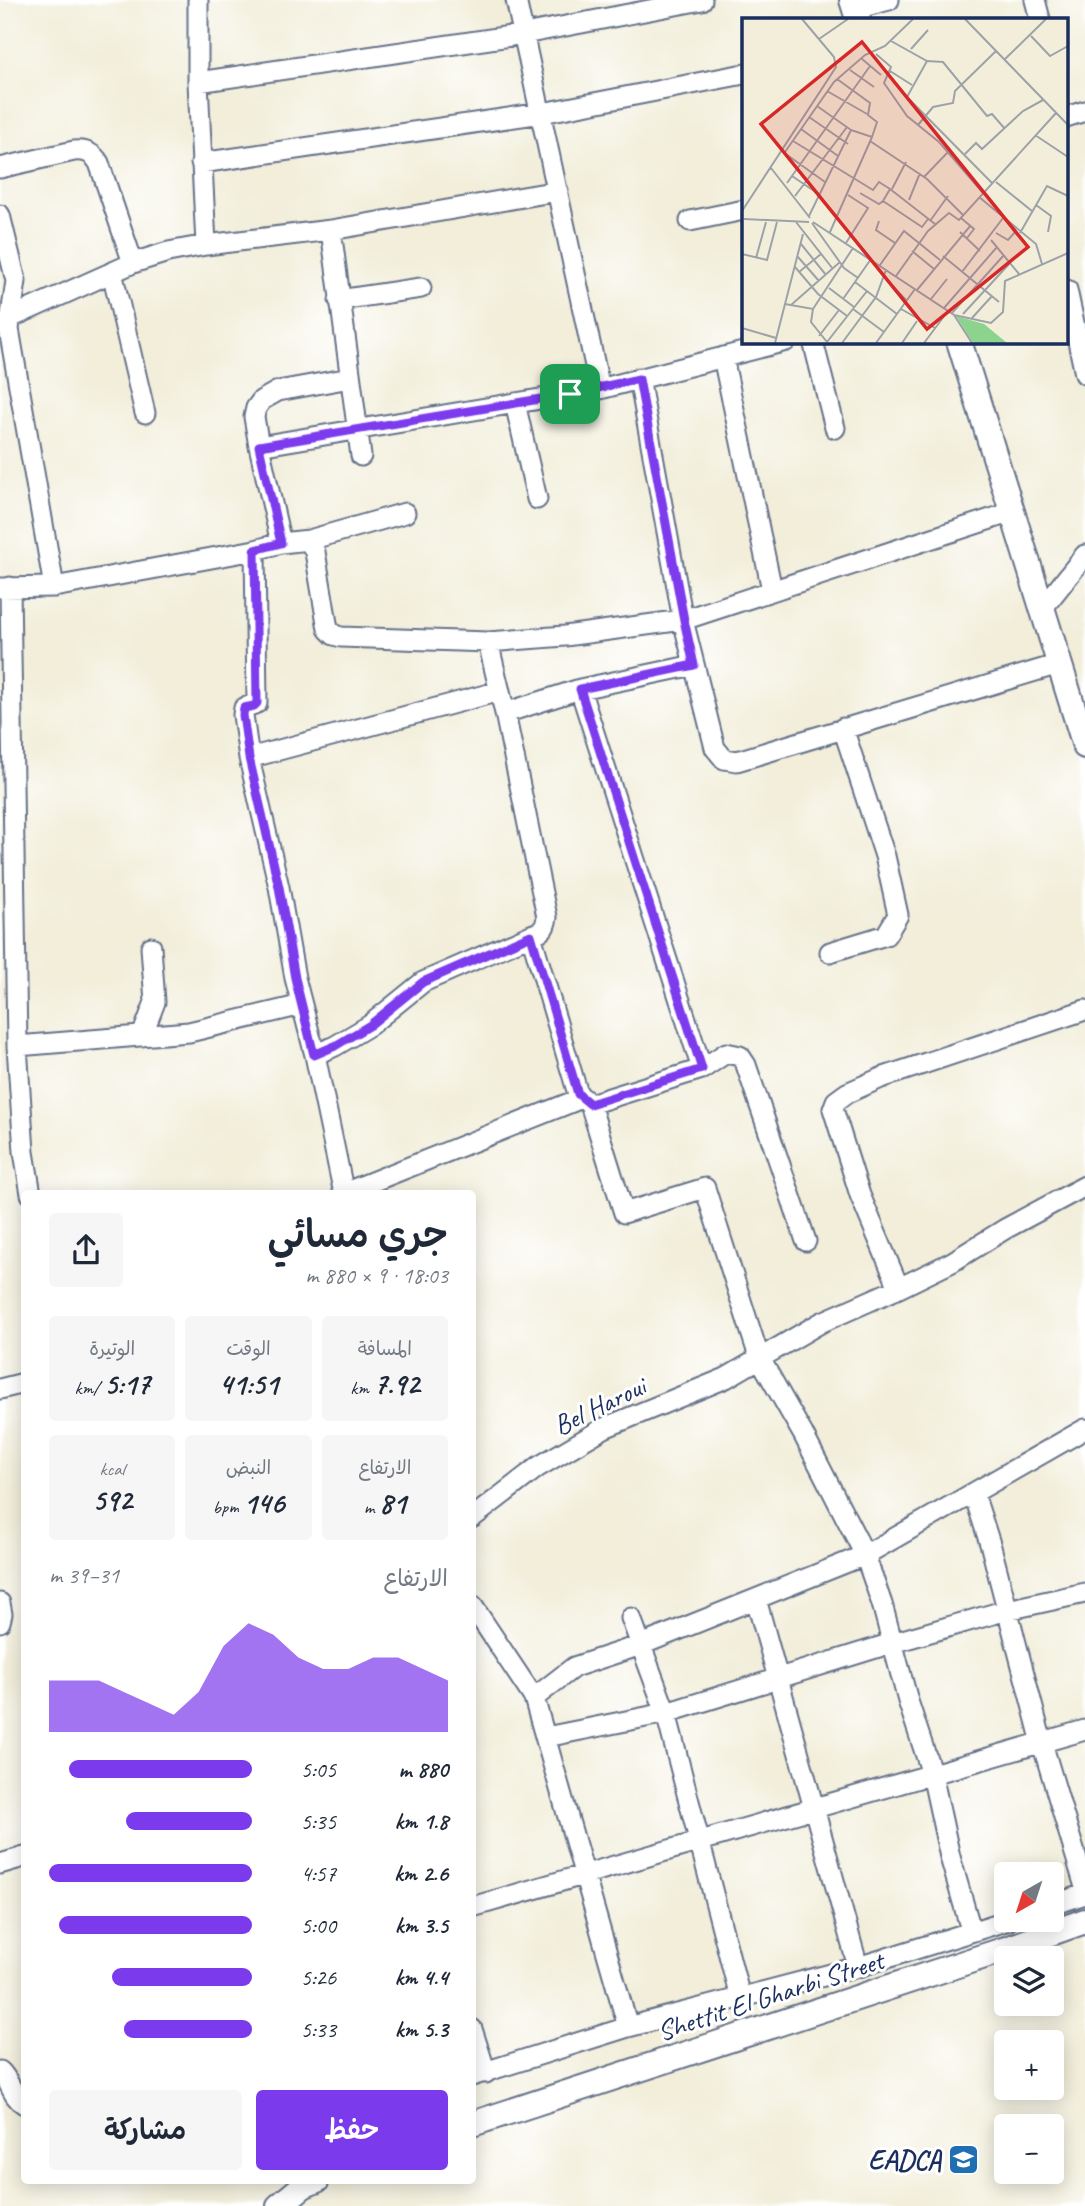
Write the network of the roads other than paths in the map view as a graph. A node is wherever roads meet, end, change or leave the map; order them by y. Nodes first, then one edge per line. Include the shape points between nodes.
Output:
1 (198, 0) edge
2 (516, 0) edge
3 (702, 0) edge
4 (889, 0) edge
5 (1035, 0) edge
6 (855, 9) edge
7 (1040, 18) edge
8 (524, 34) junction
9 (742, 74) edge
10 (198, 82) junction
11 (1085, 111) edge
12 (541, 113) junction
13 (1068, 116) edge
14 (201, 163) junction
15 (0, 168) edge
16 (558, 191) junction
17 (742, 210) edge
18 (0, 215) edge
19 (691, 221) dead end
20 (331, 230) junction
21 (206, 245) junction
22 (133, 263) junction
23 (112, 272) junction
24 (421, 288) dead end
25 (1073, 288) edge
26 (339, 300) junction
27 (10, 318) junction
28 (778, 343) edge
29 (814, 343) edge
30 (959, 343) edge
31 (723, 356) junction
32 (1085, 374) edge
33 (350, 378) junction
34 (639, 379) junction
35 (600, 389) junction
36 (515, 403) junction
37 (145, 413) dead end
38 (835, 428) dead end
39 (357, 430) junction
40 (259, 446) junction
41 (360, 456) dead end
42 (537, 499) dead end
43 (1012, 512) junction
44 (405, 513) dead end
45 (309, 540) junction
46 (281, 543) junction
47 (255, 550) junction
48 (1085, 555) edge
49 (54, 587) junction
50 (5, 588) edge
51 (772, 590) junction
52 (1042, 609) junction
53 (684, 620) junction
54 (488, 642) junction
55 (1059, 664) junction
56 (694, 665) junction
57 (580, 689) junction
58 (500, 691) junction
59 (505, 713) junction
60 (843, 728) junction
61 (1085, 746) edge
62 (249, 758) junction
63 (531, 935) junction
64 (151, 947) dead end
65 (830, 952) dead end
66 (302, 1005) junction
67 (1085, 1010) edge
68 (142, 1036) junction
69 (17, 1046) junction
70 (314, 1055) junction
71 (702, 1069) junction
72 (586, 1101) junction
73 (1085, 1186) edge
74 (30, 1190) edge
75 (343, 1190) edge
76 (352, 1190) edge
77 (806, 1241) dead end
78 (899, 1288) junction
79 (759, 1357) junction
80 (21, 1384) edge
81 (0, 1389) edge
82 (1083, 1437) edge
83 (974, 1494) junction
84 (476, 1515) edge
85 (865, 1555) junction
86 (1085, 1593) edge
87 (756, 1599) junction
88 (0, 1603) edge
89 (1007, 1610) junction
90 (476, 1611) edge
91 (631, 1618) dead end
92 (0, 1622) edge
93 (892, 1643) junction
94 (642, 1645) junction
95 (778, 1678) junction
96 (534, 1698) junction
97 (666, 1713) junction
98 (1085, 1730) edge
99 (546, 1737) junction
100 (1042, 1743) junction
101 (932, 1774) junction
102 (814, 1809) junction
103 (699, 1842) junction
104 (21, 1858) edge
105 (0, 1864) edge
106 (584, 1875) junction
107 (1085, 1887) edge
108 (1085, 1894) edge
109 (1064, 1901) edge
110 (476, 1906) edge
111 (1085, 1921) edge
112 (994, 1924) edge
113 (971, 1930) junction
114 (858, 1967) junction
115 (740, 1997) junction
116 (628, 2027) junction
117 (476, 2055) edge
118 (0, 2071) edge
119 (479, 2075) edge
120 (21, 2102) edge
121 (476, 2123) edge
122 (308, 2184) edge
123 (279, 2206) edge

1 - 10 street
2 - 8 street
3 - 8 street
4 - 6 street
5 - 7 street
8 - 10 street
8 - 12 street
9 - 12 street
10 - 14 street
11 - 13 street
12 - 14 street
12 - 16 street
14 - 21 street
15 - 22 street via 74,151 92,154
16 - 20 street
16 - 35 street
17 - 19 street
18 - 27 street via 16,281
20 - 21 street
20 - 26 street
21 - 22 street
22 - 23 street
23 - 27 street
23 - 37 street
24 - 26 street
25 - 32 street
26 - 33 street
27 - 49 street
28 - 31 street
29 - 38 street
30 - 43 street
31 - 34 street
31 - 51 street
33 - 39 street
33 - 40 street via 269,394 254,416
34 - 35 street
34 - 53 street
35 - 36 street
36 - 39 street
36 - 42 street
39 - 40 street
39 - 41 street
40 - 46 street
43 - 51 street
43 - 52 street
44 - 45 street
45 - 46 street
45 - 54 street via 327,629 334,635
46 - 47 street
47 - 49 street
47 - 62 street via 257,703 244,708 243,715
48 - 52 street
49 - 50 street
50 - 69 street
51 - 53 street
52 - 55 street
53 - 54 street
53 - 56 street
54 - 58 street
55 - 60 street
55 - 61 street
56 - 57 street
56 - 60 street via 715,748 724,759 737,761
57 - 59 street
57 - 71 street
58 - 59 street
58 - 62 street
59 - 63 street via 547,917 542,932
60 - 65 street via 885,856 898,915 887,935
62 - 66 street
63 - 70 street via 423,982 370,1025
63 - 72 street via 578,1094
64 - 68 street via 155,1002
66 - 68 street via 189,1032
66 - 70 street
67 - 78 street via 881,1079 836,1101 832,1109 860,1195
68 - 69 street
69 - 74 street
70 - 75 street
71 - 72 street
71 - 77 street via 726,1053 740,1056 746,1065
72 - 76 street
72 - 79 street via 624,1213 705,1188
73 - 78 street, Bel Haroui
78 - 79 street, Bel Haroui via 822,1322
79 - 84 street, Bel Haroui via 726,1378 604,1428 538,1467
79 - 85 street
80 - 81 street
82 - 83 street
83 - 85 street
83 - 89 street
85 - 87 street
85 - 93 street
86 - 89 street
87 - 94 street
87 - 95 street
88 - 92 street
89 - 93 street
89 - 100 street
90 - 96 street
91 - 94 street
93 - 95 street
93 - 101 street
94 - 96 street via 575,1667
94 - 97 street
95 - 97 street
95 - 102 street
96 - 99 street
97 - 99 street
97 - 103 street
98 - 100 street
99 - 106 street
100 - 101 street
100 - 107 street
101 - 102 street
101 - 113 street
102 - 103 street
102 - 114 street
103 - 106 street
103 - 115 street
104 - 105 street
106 - 110 street
106 - 116 street
108 - 109 street
111 - 121 street, Shettit El Gharbi Street
112 - 113 street
113 - 114 street
114 - 115 street
115 - 116 street
116 - 119 street
117 - 119 street
118 - 120 street
122 - 123 street

